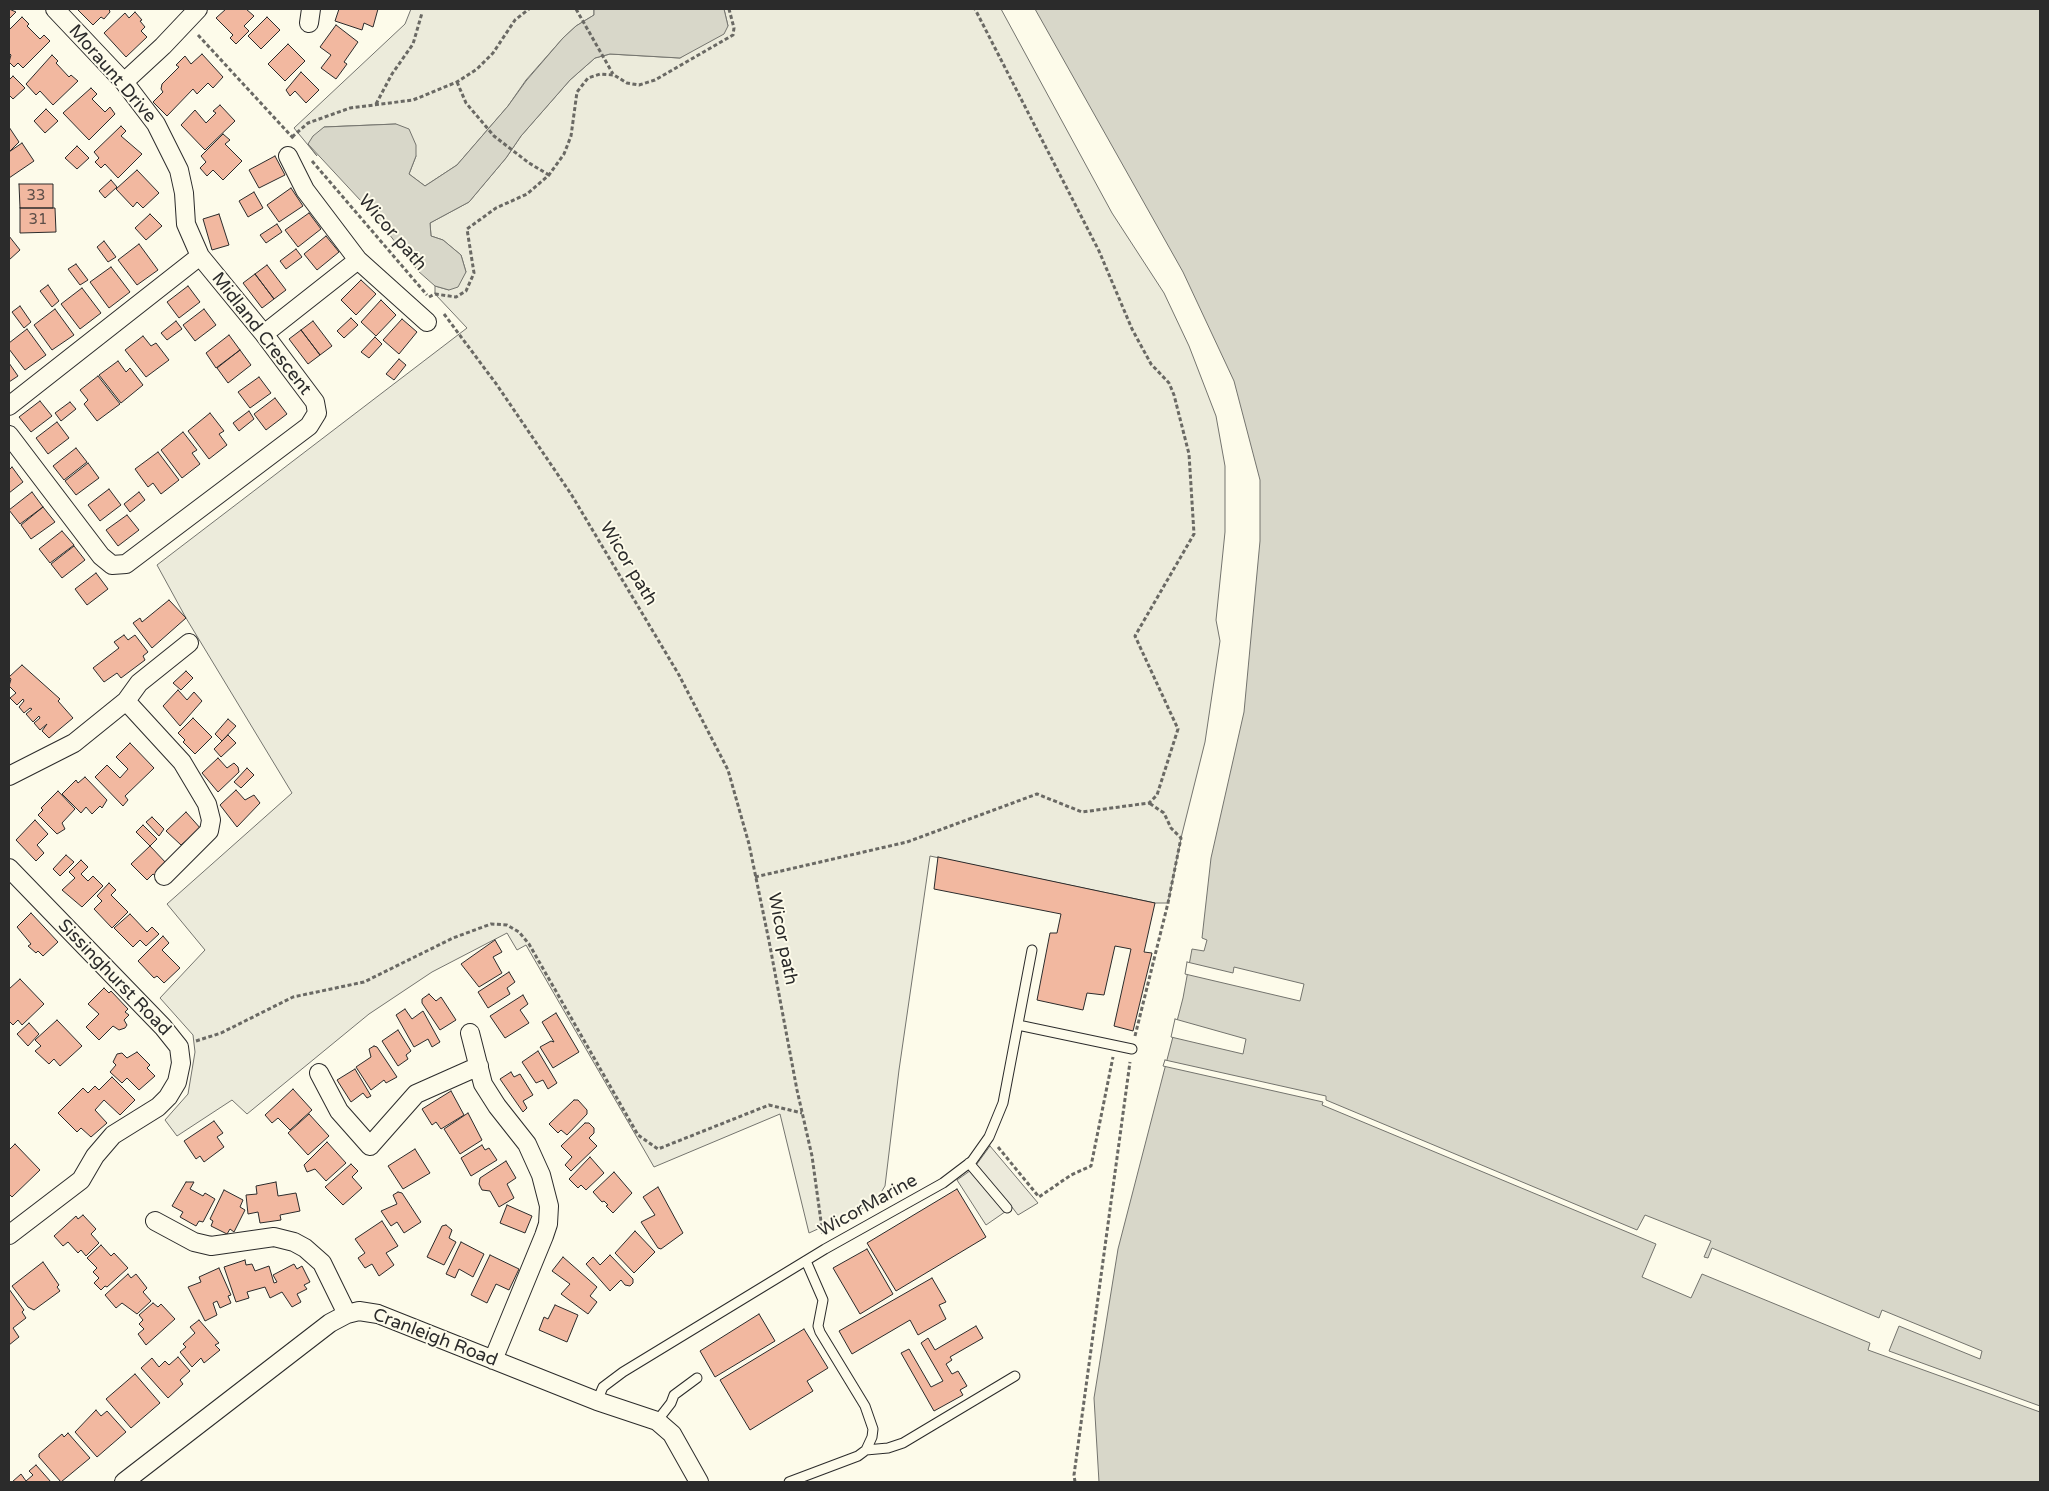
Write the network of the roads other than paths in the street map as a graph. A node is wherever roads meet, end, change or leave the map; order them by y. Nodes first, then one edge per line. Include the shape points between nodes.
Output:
1 (55, 9) edge
2 (192, 15) edge
3 (124, 82) junction
4 (293, 150) road end
5 (200, 256) junction
6 (358, 260) junction
7 (427, 322) dead end
8 (264, 334) junction
9 (9, 406) edge
10 (9, 435) edge
11 (188, 643) dead end
12 (126, 701) junction
13 (9, 776) edge
14 (9, 868) edge
15 (164, 876) dead end
16 (1032, 950) dead end
17 (1018, 1024) junction
18 (470, 1033) dead end
19 (1132, 1048) road end
20 (479, 1066) junction
21 (319, 1073) dead end
22 (969, 1163) junction
23 (1007, 1208) dead end
24 (155, 1221) dead end
25 (9, 1235) edge
26 (806, 1261) junction
27 (347, 1314) junction
28 (493, 1360) junction
29 (1015, 1376) dead end
30 (697, 1378) dead end
31 (597, 1401) junction
32 (657, 1421) junction
33 (866, 1450) junction
34 (124, 1482) edge
35 (699, 1482) edge
36 (789, 1482) edge

1 - 3 street, Moraunt Drive
2 - 3 street
3 - 5 street, Moraunt Drive via 156,124 180,170 186,224
4 - 6 street via 305,190
5 - 8 street, Midland Crescent
5 - 9 street, Midland Crescent
6 - 7 street
6 - 8 street
8 - 10 street, Midland Crescent via 314,402 317,413 309,426 126,564 112,565 101,556
11 - 12 street via 139,683
12 - 13 street via 74,743
12 - 15 street via 182,762 207,804 211,820 209,831
14 - 25 street, Sissinghurst Road via 141,1003 179,1047 181,1062 177,1082 168,1097 158,1107 113,1135 80,1180
16 - 17 lane, WicorMarine
17 - 19 lane
17 - 22 lane, WicorMarine via 1003,1104 989,1137
18 - 20 street
20 - 21 street via 416,1094 370,1146 339,1111
20 - 28 street via 490,1095 527,1144 541,1175 549,1206 544,1236
22 - 23 lane
22 - 26 lane, WicorMarine via 943,1183
24 - 27 street via 194,1242 211,1246 274,1237 294,1242 322,1263
26 - 31 lane, WicorMarine via 623,1372 603,1387
26 - 33 lane via 824,1300 818,1326 820,1332 869,1416 872,1437
27 - 28 street, Cranleigh Road via 378,1314
27 - 34 street, Cranleigh Road via 330,1323
28 - 31 street, Cranleigh Road
29 - 33 lane via 903,1442 888,1448
30 - 32 lane via 674,1396
31 - 32 street, Cranleigh Road
32 - 35 street, Cranleigh Road via 676,1439
33 - 36 lane via 846,1462

